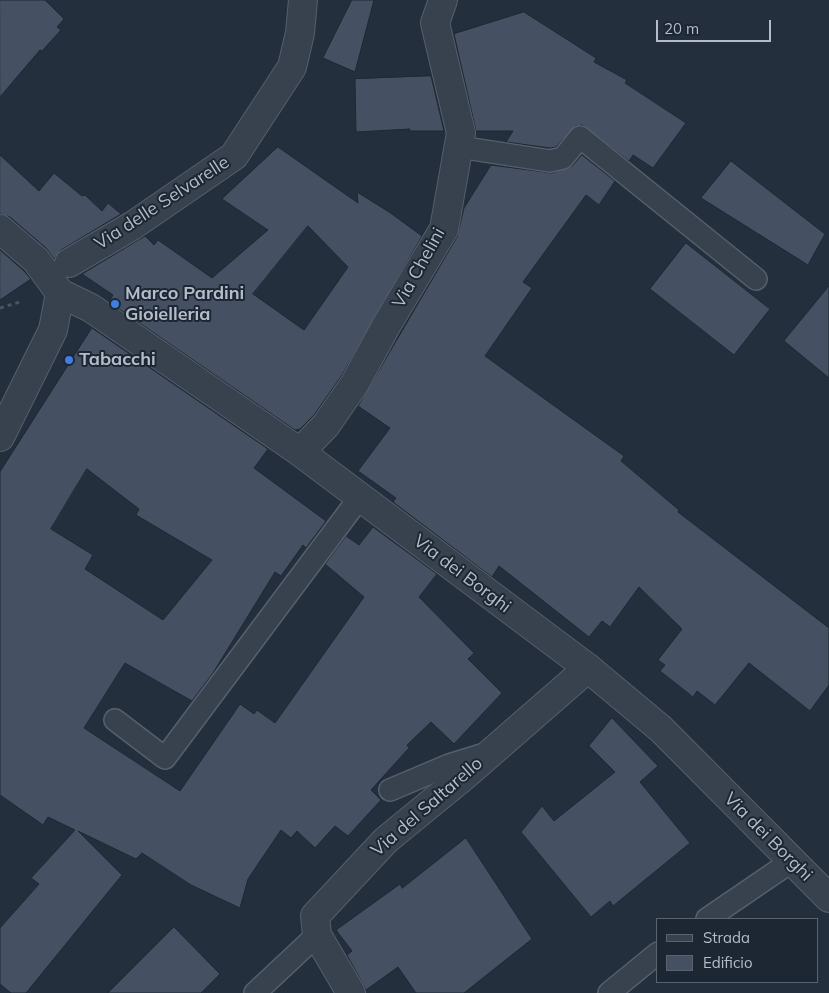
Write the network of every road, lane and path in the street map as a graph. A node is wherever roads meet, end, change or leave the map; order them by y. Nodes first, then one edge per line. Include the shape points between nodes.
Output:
1 (303, 0) edge
2 (443, 0) edge
3 (459, 147) junction
4 (0, 229) edge
5 (69, 263) dead end
6 (756, 279) dead end
7 (60, 293) junction
8 (0, 437) edge
9 (300, 452) junction
10 (360, 497) junction
11 (588, 668) junction
12 (116, 720) dead end
13 (490, 752) junction
14 (390, 790) dead end
15 (792, 861) junction
16 (829, 898) edge
17 (708, 918) edge
18 (317, 935) junction
19 (656, 955) edge
20 (256, 993) edge
21 (351, 993) edge
22 (609, 993) edge

1 - 5 street, Via delle Selvarelle via 292,67 234,156 132,226
2 - 3 street, Via Chelini via 435,23 461,133
3 - 6 lane via 550,161 563,158 580,137
3 - 9 street, Via Chelini via 444,229 355,383 326,425
4 - 7 street via 36,260
7 - 8 street via 52,330
7 - 9 street, Via dei Borghi via 91,308
9 - 10 street, Via dei Borghi
10 - 11 street, Via dei Borghi
10 - 12 lane via 165,758
11 - 13 street, Via del Saltarello
11 - 15 street, Via dei Borghi via 661,729
13 - 14 lane
13 - 18 street, Via del Saltarello via 380,846 316,916
15 - 16 street, Via dei Borghi
15 - 17 lane
18 - 20 lane
18 - 21 street
19 - 22 lane

